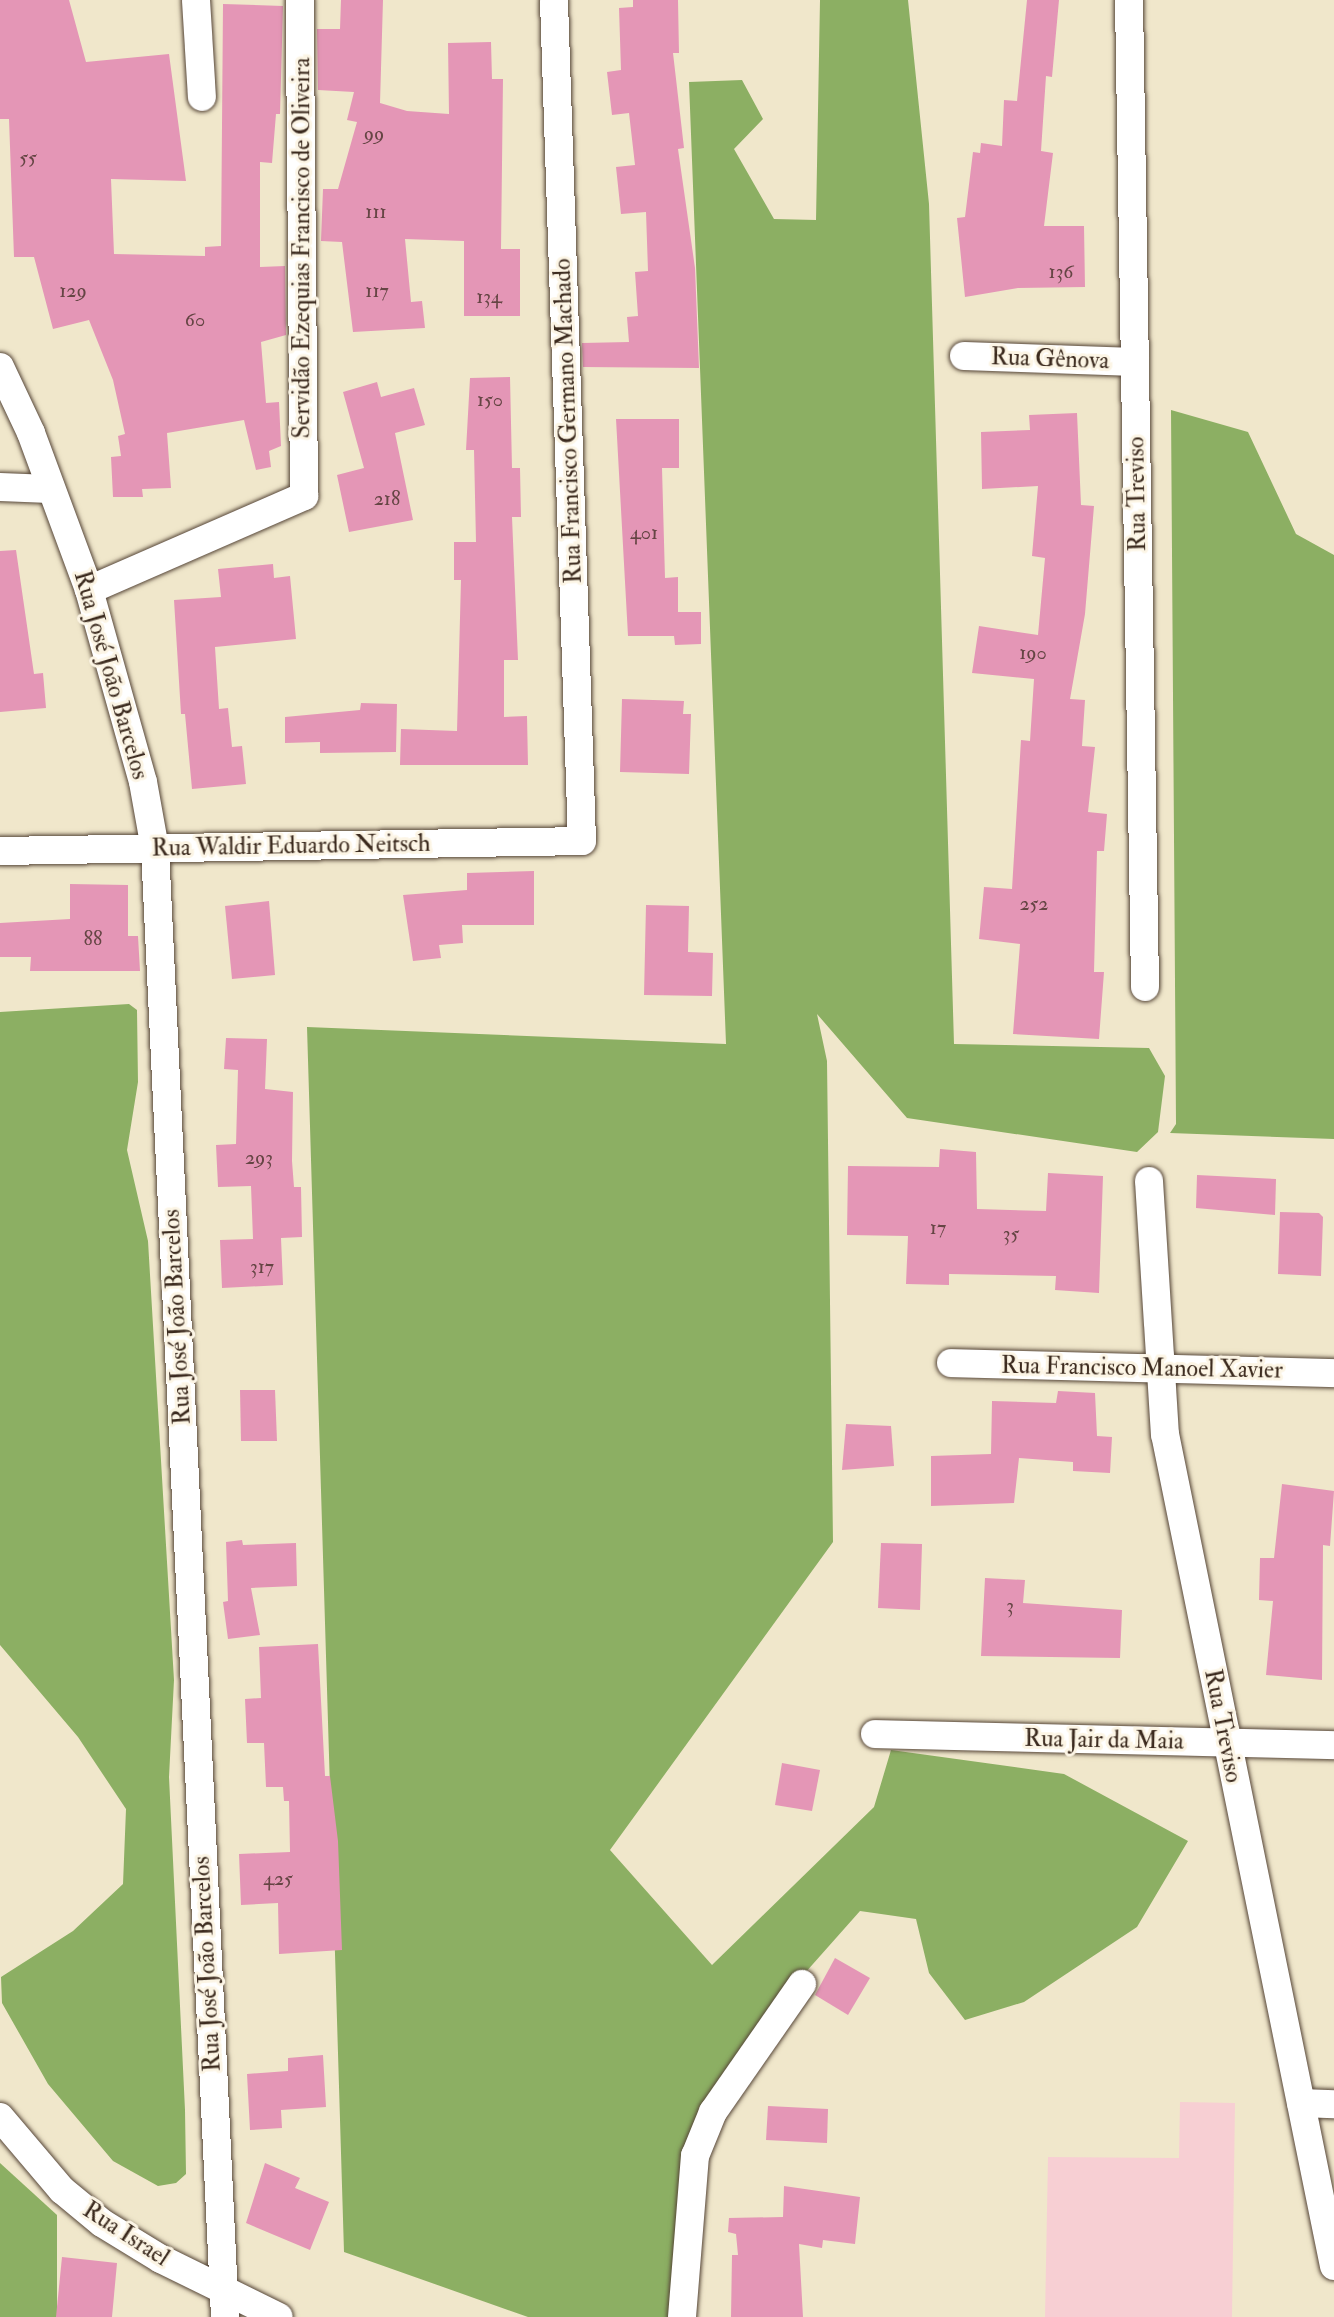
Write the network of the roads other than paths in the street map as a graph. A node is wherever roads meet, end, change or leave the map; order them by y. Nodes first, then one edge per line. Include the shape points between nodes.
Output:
1 (196, 0) edge
2 (300, 0) edge
3 (554, 0) edge
4 (1129, 0) edge
5 (202, 97) dead end
6 (964, 356) dead end
7 (1135, 362) junction
8 (0, 367) edge
9 (0, 487) edge
10 (50, 489) junction
11 (89, 590) junction
12 (582, 841) joint
13 (155, 849) junction
14 (0, 851) edge
15 (1145, 987) dead end
16 (1149, 1181) dead end
17 (951, 1363) dead end
18 (1157, 1368) junction
19 (1334, 1373) edge
20 (875, 1734) dead end
21 (1226, 1743) junction
22 (1334, 1745) edge
23 (802, 1984) dead end
24 (1301, 2103) junction
25 (1334, 2104) edge
26 (0, 2117) edge
27 (1334, 2266) edge
28 (224, 2304) edge
29 (279, 2317) edge
30 (682, 2317) edge

1 - 5 street
2 - 11 street, Servidão Ezequias Francisco de Oliveira via 304,496
3 - 12 street, Rua Francisco Germano Machado
4 - 7 street, Rua Treviso
6 - 7 street, Rua Gênova
7 - 15 street, Rua Treviso
8 - 10 street, Rua José João Barcelos
9 - 10 street
10 - 11 street, Rua José João Barcelos
11 - 13 street, Rua José João Barcelos via 143,782
12 - 13 street, Rua Waldir Eduardo Neitsch
13 - 14 street, Rua Waldir Eduardo Neitsch
13 - 28 street, Rua José João Barcelos
16 - 18 street, Rua Treviso
17 - 18 street, Rua Francisco Manoel Xavier
18 - 19 street, Rua Francisco Manoel Xavier
18 - 21 street, Rua Treviso via 1165,1434
20 - 21 street, Rua Jair da Maia
21 - 22 street, Rua Jair da Maia
21 - 24 street, Rua Treviso
23 - 30 street via 713,2112 695,2156
24 - 25 street
24 - 27 street, Rua Treviso
26 - 28 street, Rua Israel via 62,2190
28 - 29 street, Rua Israel

